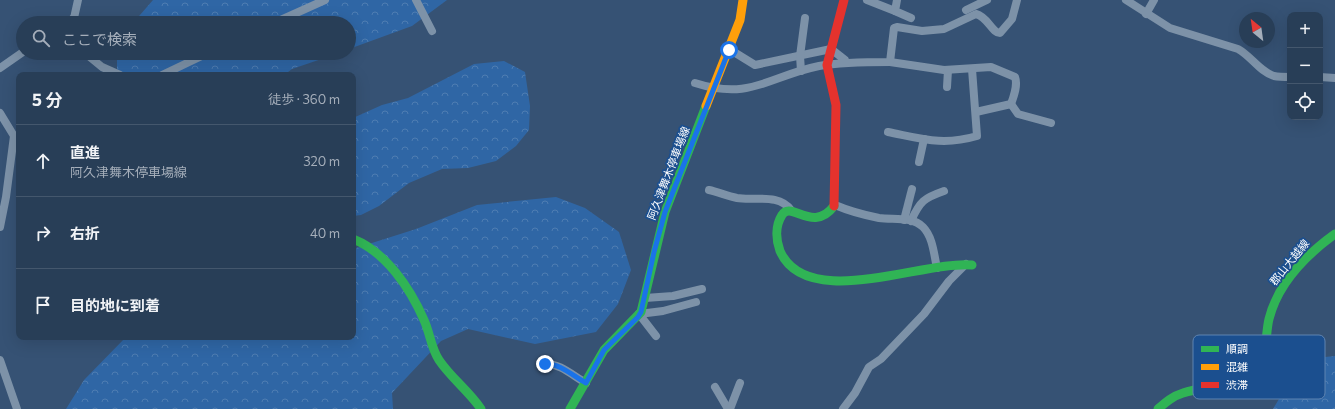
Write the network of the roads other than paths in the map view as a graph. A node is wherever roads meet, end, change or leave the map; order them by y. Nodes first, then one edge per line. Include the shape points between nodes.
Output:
1 (78, 0) edge
2 (325, 0) edge
3 (416, 0) edge
4 (743, 0) edge
5 (844, 0) edge
6 (867, 0) edge
7 (897, 0) edge
8 (987, 0) edge
9 (1017, 0) edge
10 (1126, 0) edge
11 (1154, 0) edge
12 (966, 10) dead end
13 (895, 11) junction
14 (1146, 14) junction
15 (76, 16) edge
16 (290, 16) edge
17 (805, 18) dead end
18 (911, 18) dead end
19 (432, 31) dead end
20 (831, 49) junction
21 (729, 50) junction
22 (800, 56) junction
23 (16, 57) edge
24 (94, 60) edge
25 (193, 60) edge
26 (890, 62) junction
27 (846, 64) junction
28 (828, 65) junction
29 (0, 68) edge
30 (972, 69) junction
31 (948, 70) junction
32 (113, 72) edge
33 (168, 72) edge
34 (801, 72) junction
35 (1287, 77) edge
36 (1323, 77) edge
37 (1335, 78) edge
38 (695, 83) dead end
39 (947, 87) dead end
40 (714, 89) junction
41 (1011, 104) junction
42 (976, 112) junction
43 (0, 113) edge
44 (1051, 123) dead end
45 (888, 132) dead end
46 (924, 139) junction
47 (919, 162) dead end
48 (912, 189) dead end
49 (709, 190) dead end
50 (944, 191) dead end
51 (835, 205) junction
52 (791, 210) junction
53 (908, 220) junction
54 (0, 227) edge
55 (1335, 234) edge
56 (356, 240) edge
57 (969, 265) joint
58 (937, 268) junction
59 (702, 289) dead end
60 (645, 298) junction
61 (696, 302) dead end
62 (639, 314) junction
63 (1266, 335) edge
64 (656, 336) dead end
65 (0, 360) edge
66 (545, 364) dead end
67 (586, 383) junction
68 (740, 383) dead end
69 (714, 387) dead end
70 (1193, 389) edge
71 (17, 409) edge
72 (481, 409) edge
73 (570, 409) edge
74 (729, 409) edge
75 (843, 409) edge
76 (1158, 409) edge

1 - 15 street
2 - 16 street
3 - 19 street
4 - 21 street, 阿久津舞木停車場線 via 740,20
5 - 20 street
6 - 13 street
7 - 13 street
8 - 12 street
9 - 26 street via 1012,19 1000,33 995,32 986,19 976,14 944,29 922,31 894,28
10 - 14 street
11 - 14 street
13 - 18 street
14 - 35 street via 1182,34 1238,49 1266,72 1274,76
17 - 22 street
20 - 22 street
20 - 27 street via 845,60
20 - 28 street
21 - 22 street via 755,65
21 - 40 street, 阿久津舞木停車場線
22 - 34 street
23 - 29 street
24 - 32 street
25 - 33 street
26 - 27 street
26 - 31 street
27 - 28 street
28 - 34 street
28 - 51 street via 836,106
30 - 31 street
30 - 41 street via 991,67 1015,77 1015,91
30 - 42 street
31 - 39 street
34 - 40 street via 746,89
36 - 37 street
38 - 40 street
40 - 60 street, 阿久津舞木停車場線 via 665,212
41 - 42 street
41 - 44 street via 1018,114
42 - 46 street via 977,136 945,142
43 - 54 street via 14,136
45 - 46 street
46 - 47 street
48 - 53 street
49 - 52 street via 738,198 774,200 786,204
50 - 53 street via 925,198
51 - 52 street via 823,218 810,217
51 - 53 street via 880,218
52 - 58 street via 784,212 780,218 778,242 790,266 805,276 832,280 872,278
53 - 58 street via 923,227 929,236
55 - 63 street, 郡山大越線 via 1316,246 1279,292 1269,318
56 - 72 street via 375,252 400,279 424,320 440,363 462,384
57 - 58 street
57 - 75 street via 949,281 924,314 870,367
59 - 60 street via 673,296
60 - 62 street, 阿久津舞木停車場線
61 - 62 street via 664,311
62 - 64 street
62 - 67 street, 阿久津舞木停車場線 via 604,350
65 - 71 street
66 - 67 street via 559,366
67 - 73 street, 阿久津舞木停車場線
68 - 74 street
69 - 74 street
70 - 76 street, 郡山大越線 via 1171,399

